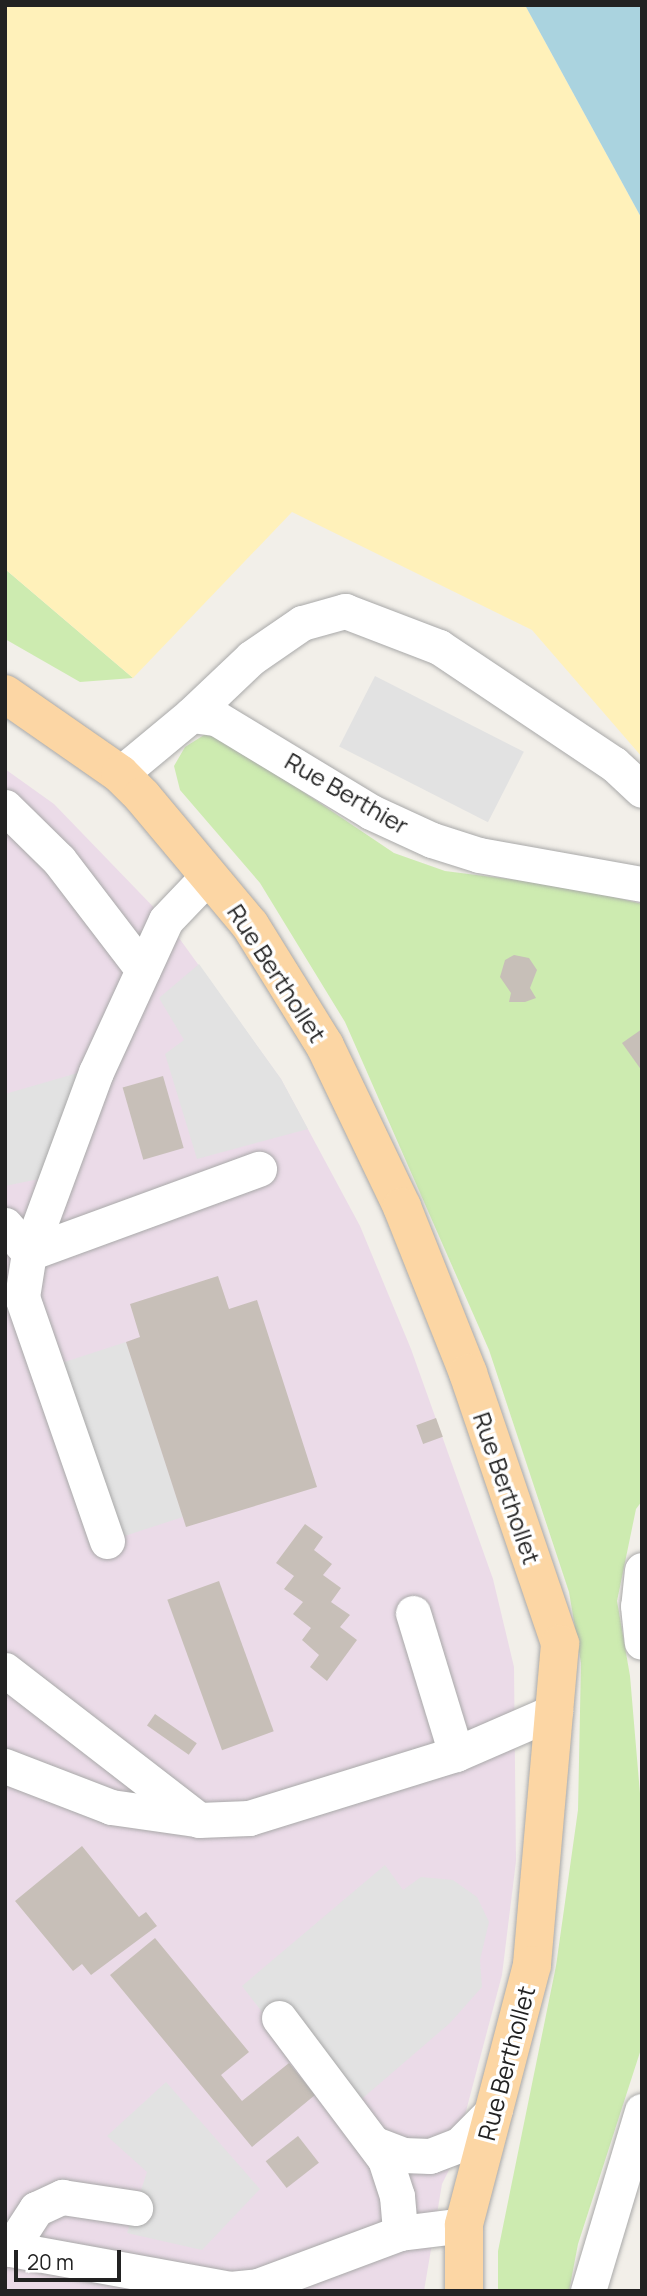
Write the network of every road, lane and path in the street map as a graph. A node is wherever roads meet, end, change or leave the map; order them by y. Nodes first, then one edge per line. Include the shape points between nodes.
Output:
1 (5, 694) edge
2 (191, 715) junction
3 (120, 774) junction
4 (642, 790) edge
5 (5, 807) edge
6 (209, 875) junction
7 (642, 884) edge
8 (143, 970) junction
9 (259, 1169) dead end
10 (5, 1225) edge
11 (29, 1253) junction
12 (19, 1331) edge
13 (107, 1541) dead end
14 (642, 1570) edge
15 (413, 1613) dead end
16 (642, 1642) edge
17 (5, 1670) edge
18 (555, 1711) junction
19 (457, 1754) junction
20 (5, 1766) edge
21 (199, 1820) junction
22 (279, 2018) dead end
23 (495, 2109) junction
24 (642, 2112) edge
25 (375, 2144) junction
26 (135, 2208) dead end
27 (464, 2225) junction
28 (400, 2233) junction
29 (8, 2249) edge
30 (464, 2291) edge
31 (588, 2291) edge

1 - 3 main road, Rue Berthollet
2 - 3 lane
2 - 4 lane via 251,658 302,623 345,611 439,647 614,764
2 - 7 lane, Rue Berthier via 216,718 370,812 432,840 479,855
3 - 6 main road, Rue Berthollet
5 - 8 lane via 59,860
6 - 8 lane via 166,920
6 - 18 main road, Rue Berthollet via 250,925 325,1046 402,1207 468,1373 560,1644
8 - 11 lane via 96,1072
9 - 11 lane
10 - 11 lane
11 - 12 lane
12 - 13 lane
14 - 16 lane via 638,1606
15 - 19 lane
17 - 21 lane
18 - 19 lane
18 - 23 main road, Rue Berthollet via 532,1965
19 - 21 lane via 249,1818
20 - 21 lane via 111,1807
22 - 25 lane
23 - 25 lane via 459,2145 430,2156 403,2155
23 - 27 main road, Rue Berthollet
24 - 31 lane
25 - 28 lane via 397,2196
26 - 29 lane via 62,2197 36,2209
27 - 28 lane
27 - 30 main road, Rue Berthollet
28 - 29 lane via 258,2286 230,2289

